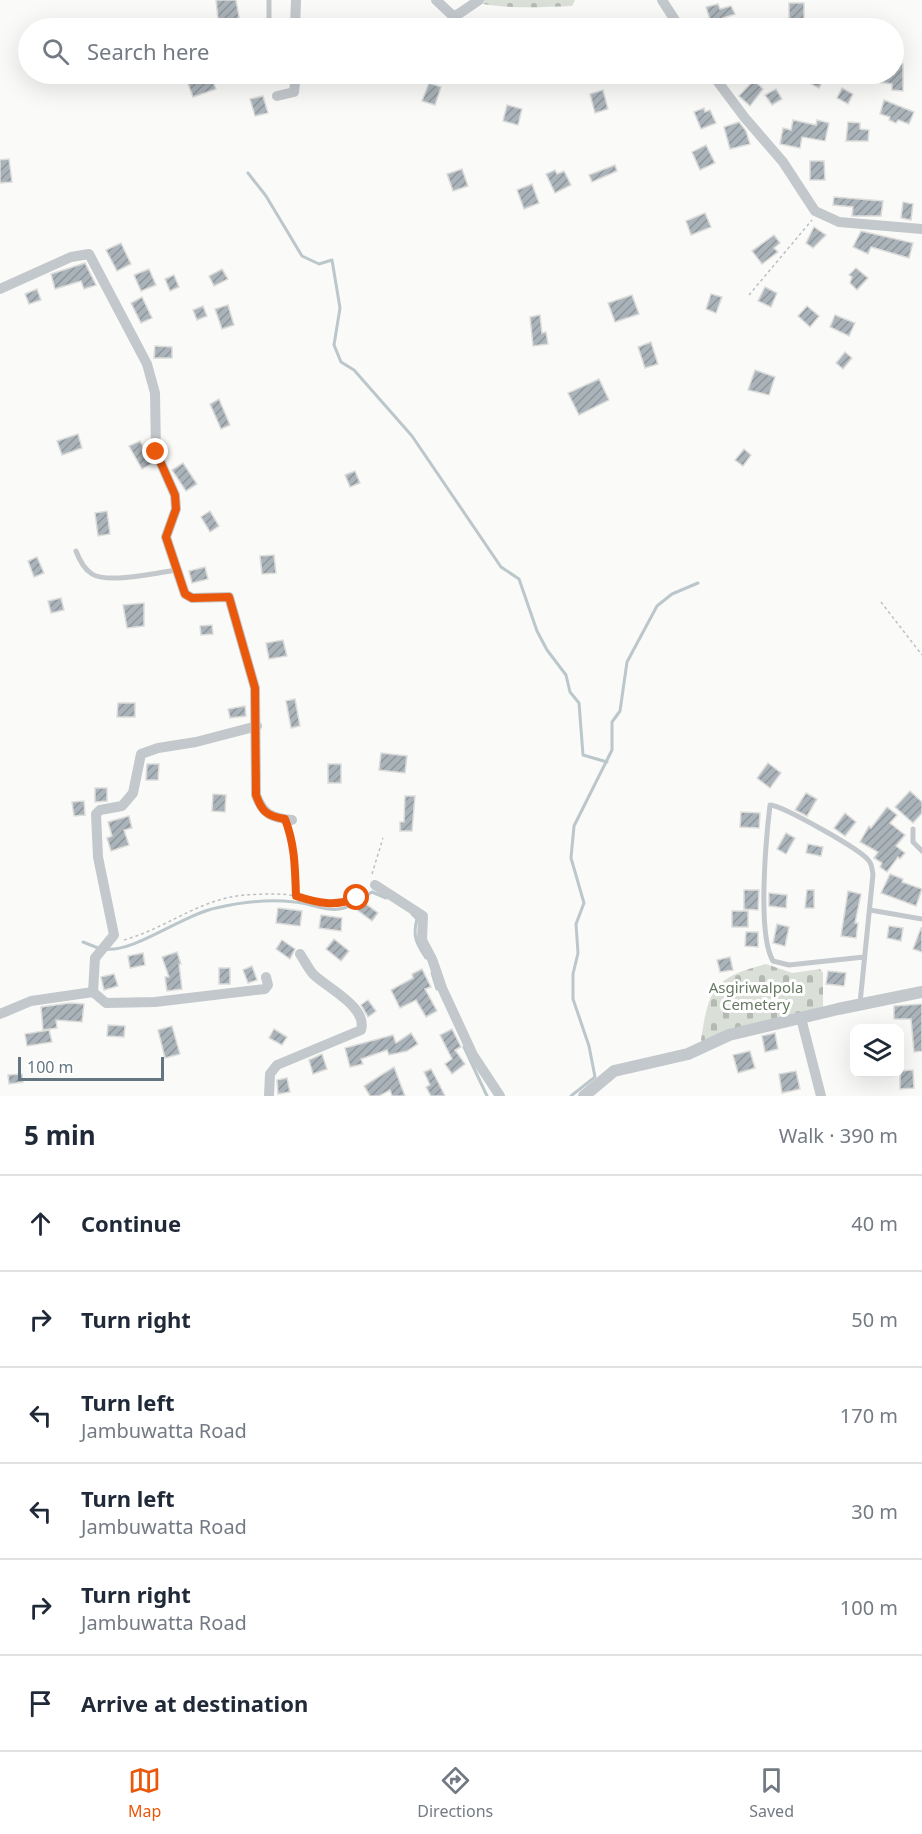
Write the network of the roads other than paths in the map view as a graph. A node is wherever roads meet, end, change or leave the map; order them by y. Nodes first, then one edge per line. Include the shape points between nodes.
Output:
1 (269, 0) edge
2 (296, 0) edge
3 (436, 0) edge
4 (479, 0) edge
5 (662, 0) edge
6 (269, 18) edge
7 (295, 18) edge
8 (674, 18) edge
9 (295, 84) edge
10 (720, 84) edge
11 (277, 96) dead end
12 (922, 229) edge
13 (0, 289) edge
14 (76, 551) dead end
15 (176, 570) junction
16 (257, 726) junction
17 (288, 819) road end
18 (913, 829) dead end
19 (922, 851) edge
20 (372, 885) road end
21 (870, 910) junction
22 (922, 919) edge
23 (300, 954) dead end
24 (864, 957) junction
25 (266, 977) dead end
26 (93, 992) junction
27 (922, 992) edge
28 (860, 1005) junction
29 (0, 1014) edge
30 (801, 1018) junction
31 (268, 1096) edge
32 (500, 1096) edge
33 (584, 1096) edge
34 (821, 1096) edge

1 - 6 lane
2 - 7 street
3 - 4 street via 452,15
5 - 8 street
9 - 11 street via 294,92
10 - 12 street via 783,162 815,210 839,222
13 - 15 street via 71,257 89,254 147,364 155,393 156,452 175,495 176,509 166,537
14 - 15 lane via 91,574 103,578
15 - 16 street via 185,594 192,598 229,597 255,688
16 - 17 street via 256,795 261,809 270,817
16 - 26 street via 141,754 133,793 122,806 96,814 98,857 114,935 95,958
18 - 19 lane via 913,842
20 - 32 street via 423,916 422,940 473,1055
21 - 22 lane
21 - 24 lane
21 - 24 lane via 870,862 808,822 770,805 765,915 768,952 773,961 789,964
23 - 31 street via 312,973 346,1001 363,1023 361,1030 278,1065 270,1074
24 - 28 lane
25 - 26 street via 265,989 155,1002 106,1004
26 - 29 street via 31,1001
27 - 28 street
28 - 30 street
30 - 33 street via 729,1035 688,1054 614,1071
30 - 34 street

